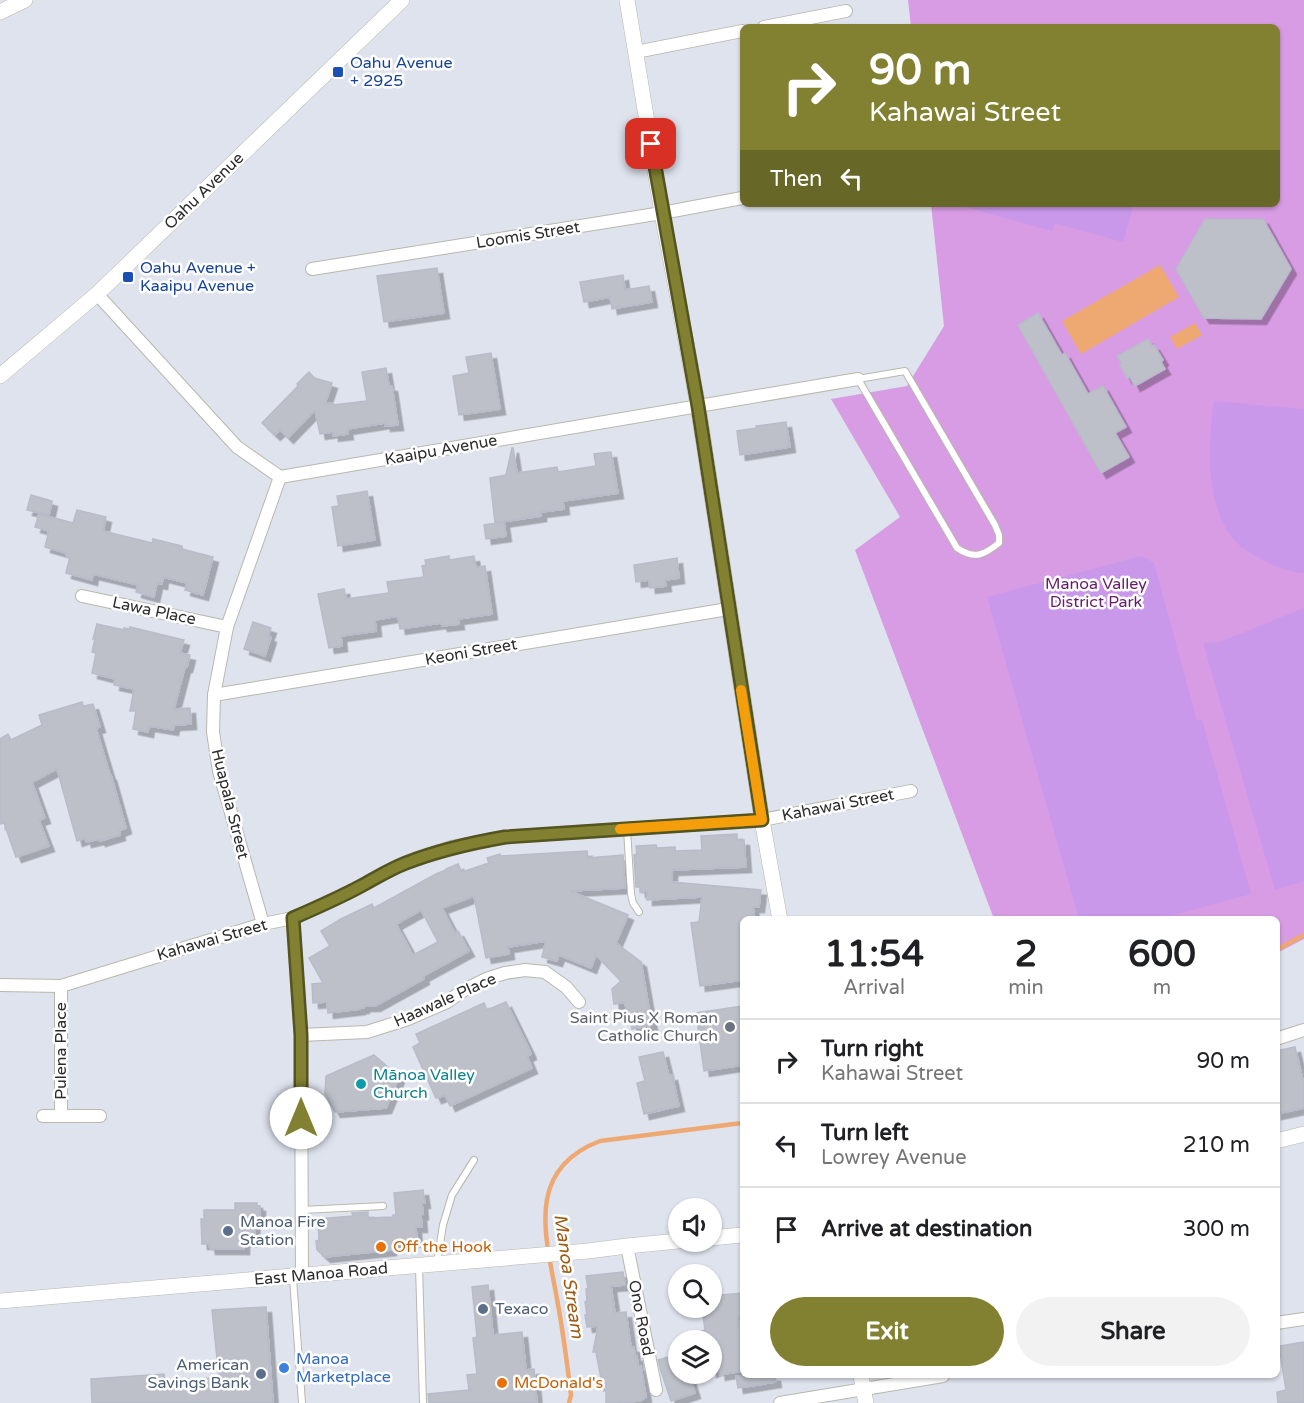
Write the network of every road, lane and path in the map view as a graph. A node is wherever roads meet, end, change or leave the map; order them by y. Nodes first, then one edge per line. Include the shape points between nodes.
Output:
1 (25, 0) edge
2 (402, 0) edge
3 (627, 0) edge
4 (846, 11) dead end
5 (0, 12) edge
6 (779, 24) edge
7 (740, 31) edge
8 (636, 52) junction
9 (740, 198) edge
10 (662, 213) junction
11 (312, 269) dead end
12 (97, 294) junction
13 (0, 376) edge
14 (858, 379) junction
15 (698, 406) junction
16 (280, 477) junction
17 (82, 596) dead end
18 (728, 609) junction
19 (227, 627) junction
20 (214, 695) junction
21 (911, 791) dead end
22 (762, 820) junction
23 (627, 828) junction
24 (639, 912) dead end
25 (779, 916) edge
26 (293, 918) junction
27 (263, 924) junction
28 (0, 985) edge
29 (61, 986) junction
30 (579, 1002) dead end
31 (1304, 1030) edge
32 (301, 1035) junction
33 (1280, 1038) edge
34 (43, 1116) dead end
35 (62, 1116) junction
36 (100, 1116) dead end
37 (1304, 1134) edge
38 (1280, 1140) edge
39 (474, 1160) dead end
40 (383, 1206) dead end
41 (301, 1210) junction
42 (740, 1235) edge
43 (722, 1237) edge
44 (668, 1242) edge
45 (627, 1246) junction
46 (437, 1264) junction
47 (419, 1266) junction
48 (297, 1277) junction
49 (0, 1301) edge
50 (1304, 1319) edge
51 (1280, 1322) edge
52 (931, 1378) edge
53 (863, 1389) edge
54 (656, 1390) dead end
55 (302, 1403) edge
56 (423, 1403) edge
57 (780, 1403) edge

1 - 5 street
2 - 12 street, Oahu Avenue
3 - 8 street
4 - 6 street
7 - 8 street
8 - 10 street
9 - 10 street, Loomis Street
10 - 11 street, Loomis Street
10 - 15 street
12 - 13 street, Oahu Avenue
12 - 16 street via 237,447
14 - 14 lane via 905,371 995,525 999,543 984,554 966,554 957,548
14 - 15 street, Kaaipu Avenue
15 - 16 street, Kaaipu Avenue
15 - 18 street
16 - 19 street, Huapala Street
17 - 19 street, Lawa Place
18 - 20 street, Keoni Street
18 - 22 street
19 - 20 street, Huapala Street
20 - 27 street, Huapala Street via 213,732 219,771
21 - 22 street, Kahawai Street
22 - 23 street, Kahawai Street
22 - 25 street
23 - 24 lane via 631,894
23 - 26 street, Kahawai Street via 505,837 452,848 404,863
26 - 27 street, Kahawai Street
26 - 32 street
27 - 29 street, Kahawai Street
28 - 29 street, Kahawai Street
29 - 35 street, Pulena Place
30 - 32 street, Haawale Place via 545,972 525,970 486,978 447,1002 367,1032
31 - 33 street
32 - 41 street
34 - 35 street
35 - 36 street
37 - 38 street
39 - 46 lane via 452,1195
40 - 41 lane
41 - 48 street
42 - 43 street
44 - 45 street, East Manoa Road
45 - 46 street, East Manoa Road
45 - 54 street, Ono Road
46 - 47 street, East Manoa Road
47 - 48 street, East Manoa Road
47 - 56 lane
48 - 49 street, East Manoa Road
48 - 55 lane
50 - 51 street
52 - 53 street
53 - 57 street

